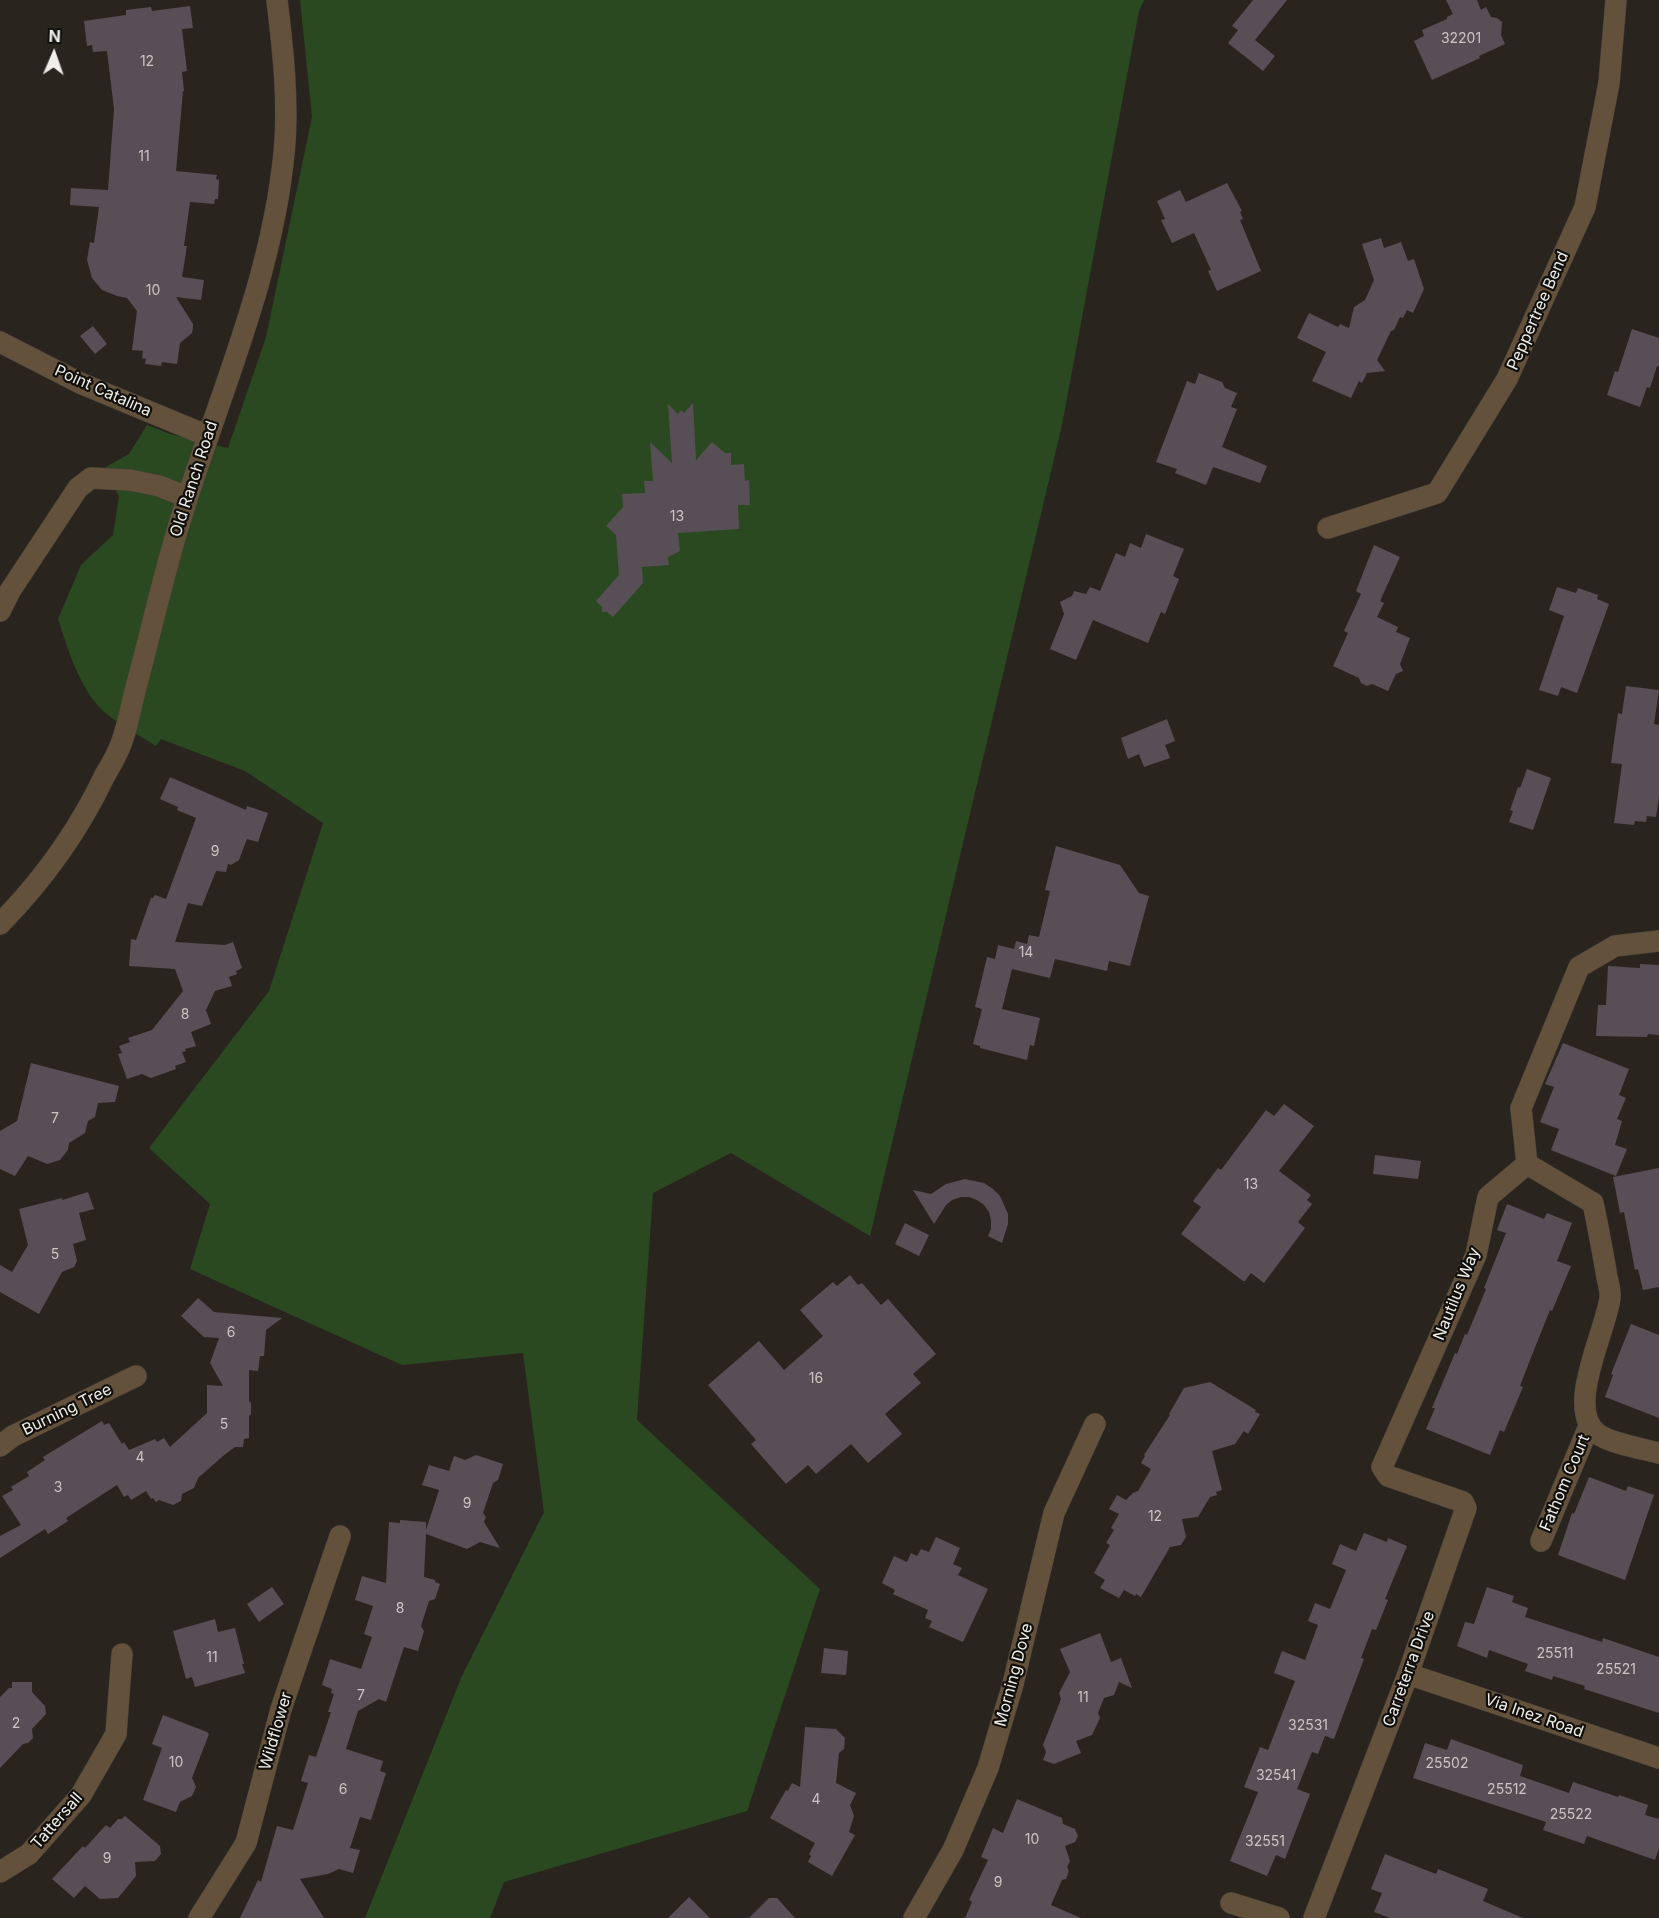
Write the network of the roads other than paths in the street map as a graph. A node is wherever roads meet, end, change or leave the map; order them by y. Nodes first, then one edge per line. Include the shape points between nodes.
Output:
1 (277, 0) edge
2 (1616, 0) edge
3 (0, 342) edge
4 (208, 436) junction
5 (187, 497) junction
6 (1328, 528) dead end
7 (0, 611) edge
8 (0, 924) edge
9 (1659, 941) edge
10 (1527, 1164) junction
11 (136, 1376) dead end
12 (1095, 1424) dead end
13 (1589, 1426) junction
14 (0, 1446) edge
15 (1659, 1453) edge
16 (1382, 1467) joint
17 (340, 1536) dead end
18 (1540, 1541) dead end
19 (122, 1654) dead end
20 (1408, 1674) junction
21 (1659, 1758) edge
22 (0, 1872) edge
23 (1232, 1903) dead end
24 (199, 1918) edge
25 (914, 1918) edge
26 (1279, 1918) edge
27 (1314, 1918) edge

1 - 4 street, Old Ranch Road via 285,77 284,152 273,229 255,297
2 - 6 street, Peppertree Bend via 1609,82 1585,207 1507,379 1437,493
3 - 4 street, Point Catalina via 80,383
4 - 5 street, Old Ranch Road
5 - 7 street via 130,480 91,478 78,488
5 - 8 street, Old Ranch Road via 121,744 64,847
9 - 10 street via 1615,946 1579,967 1521,1108
10 - 13 street via 1593,1203 1610,1297 1587,1381
10 - 16 street, Nautilus Way via 1488,1197 1476,1255
11 - 14 street, Burning Tree
12 - 25 street, Morning Dove via 1054,1513 1013,1684 988,1768 953,1850
13 - 15 street via 1606,1438
13 - 18 street, Fathom Court
16 - 20 street, Carreterra Drive via 1388,1476 1463,1502 1466,1508
17 - 24 street, Wildflower via 281,1709 246,1843
19 - 22 street, Tattersall via 116,1734 81,1795 29,1854
20 - 21 street, Via Inez Road
20 - 27 street, Carreterra Drive
23 - 26 street

